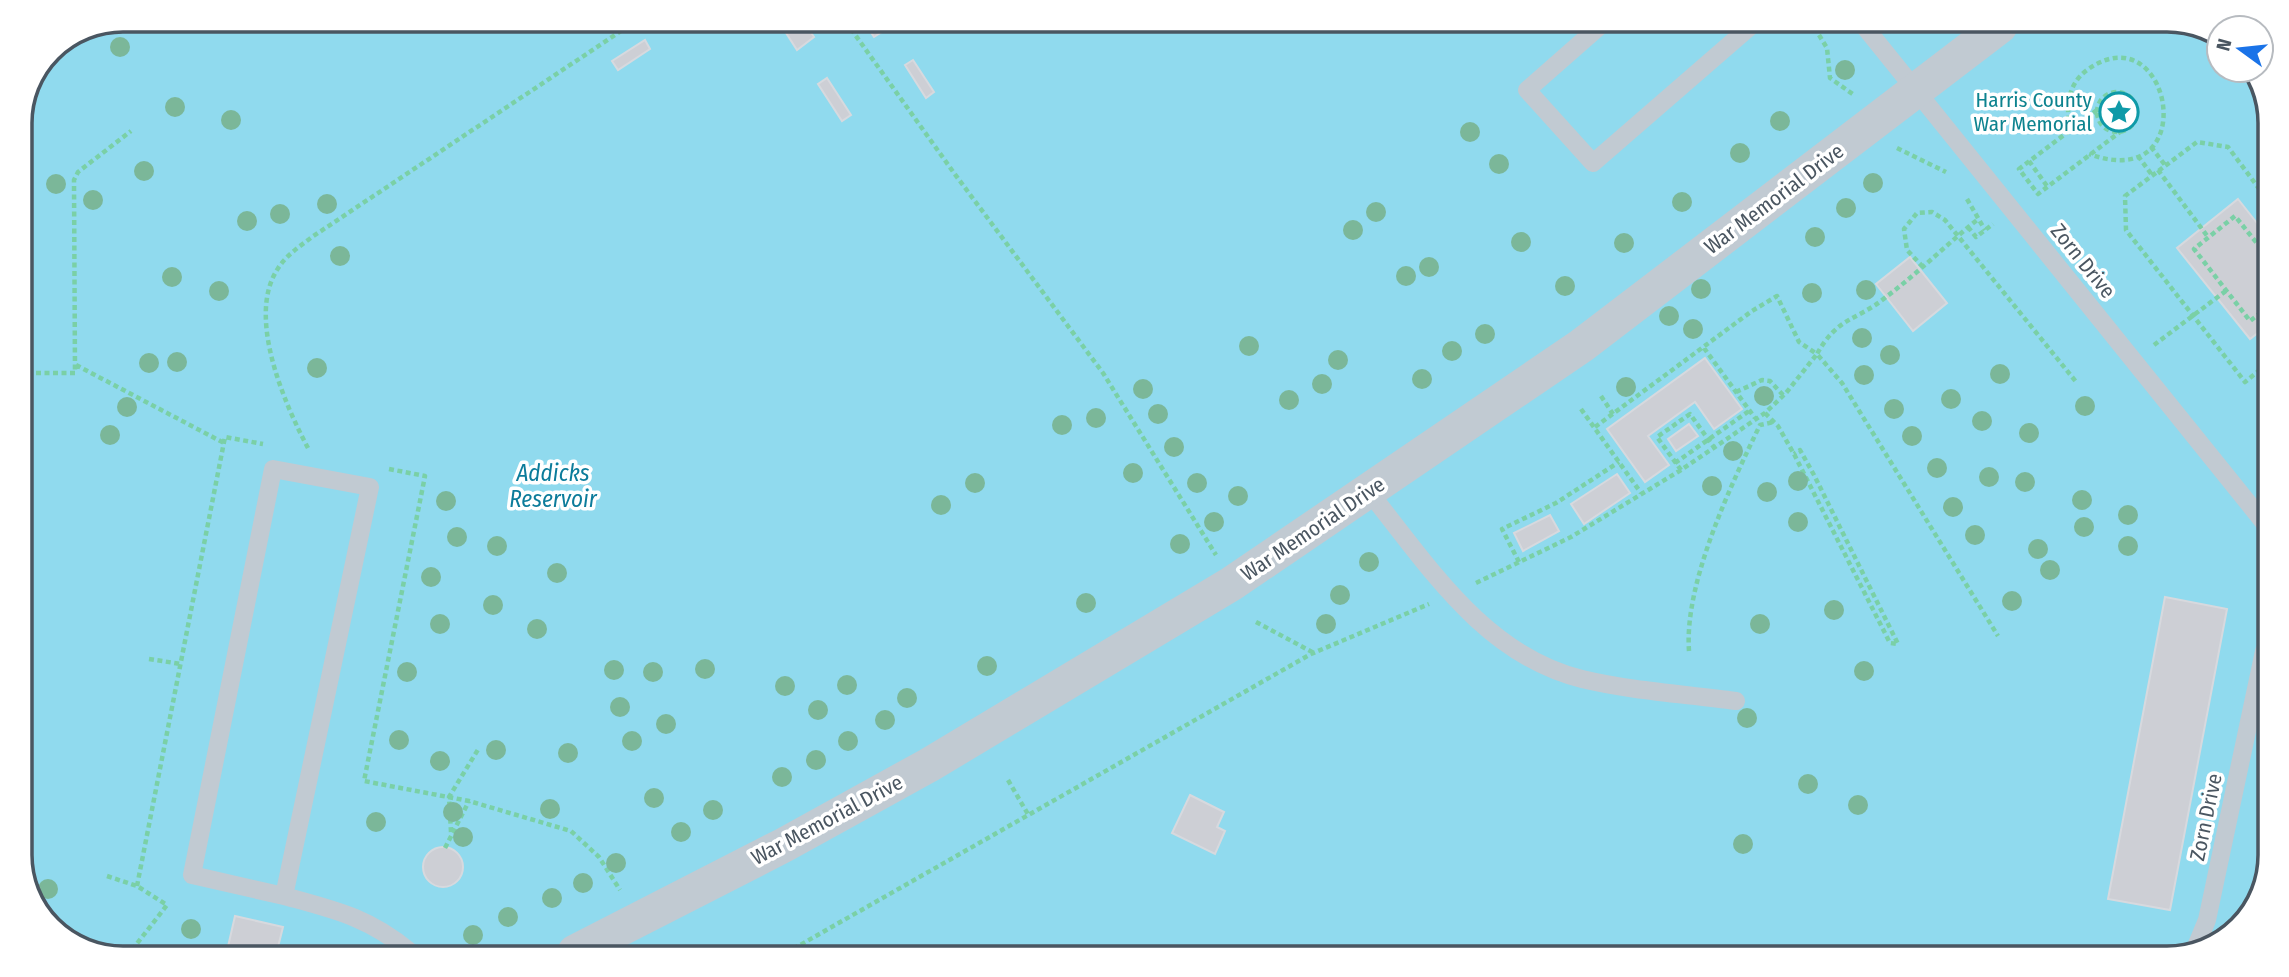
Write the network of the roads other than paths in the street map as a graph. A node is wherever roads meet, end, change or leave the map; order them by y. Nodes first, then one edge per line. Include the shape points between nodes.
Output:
1 (1594, 31) edge
2 (1745, 31) edge
3 (1868, 31) edge
4 (1994, 31) edge
5 (1917, 92) junction
6 (1369, 492) junction
7 (2258, 514) edge
8 (2258, 680) edge
9 (1736, 701) dead end
10 (284, 896) junction
11 (2199, 939) edge
12 (404, 946) edge
13 (594, 946) edge

1 - 2 lane via 1527,90 1593,163
3 - 5 lane, Zorn Drive
4 - 5 street, War Memorial Drive
5 - 6 street, War Memorial Drive via 1581,345
5 - 7 lane, Zorn Drive
6 - 9 lane via 1451,595 1506,643 1549,668 1619,686
6 - 13 street, War Memorial Drive via 1231,584 1034,705
8 - 11 lane, Zorn Drive
10 - 10 lane via 192,875 273,469 370,486
10 - 12 lane via 382,928

